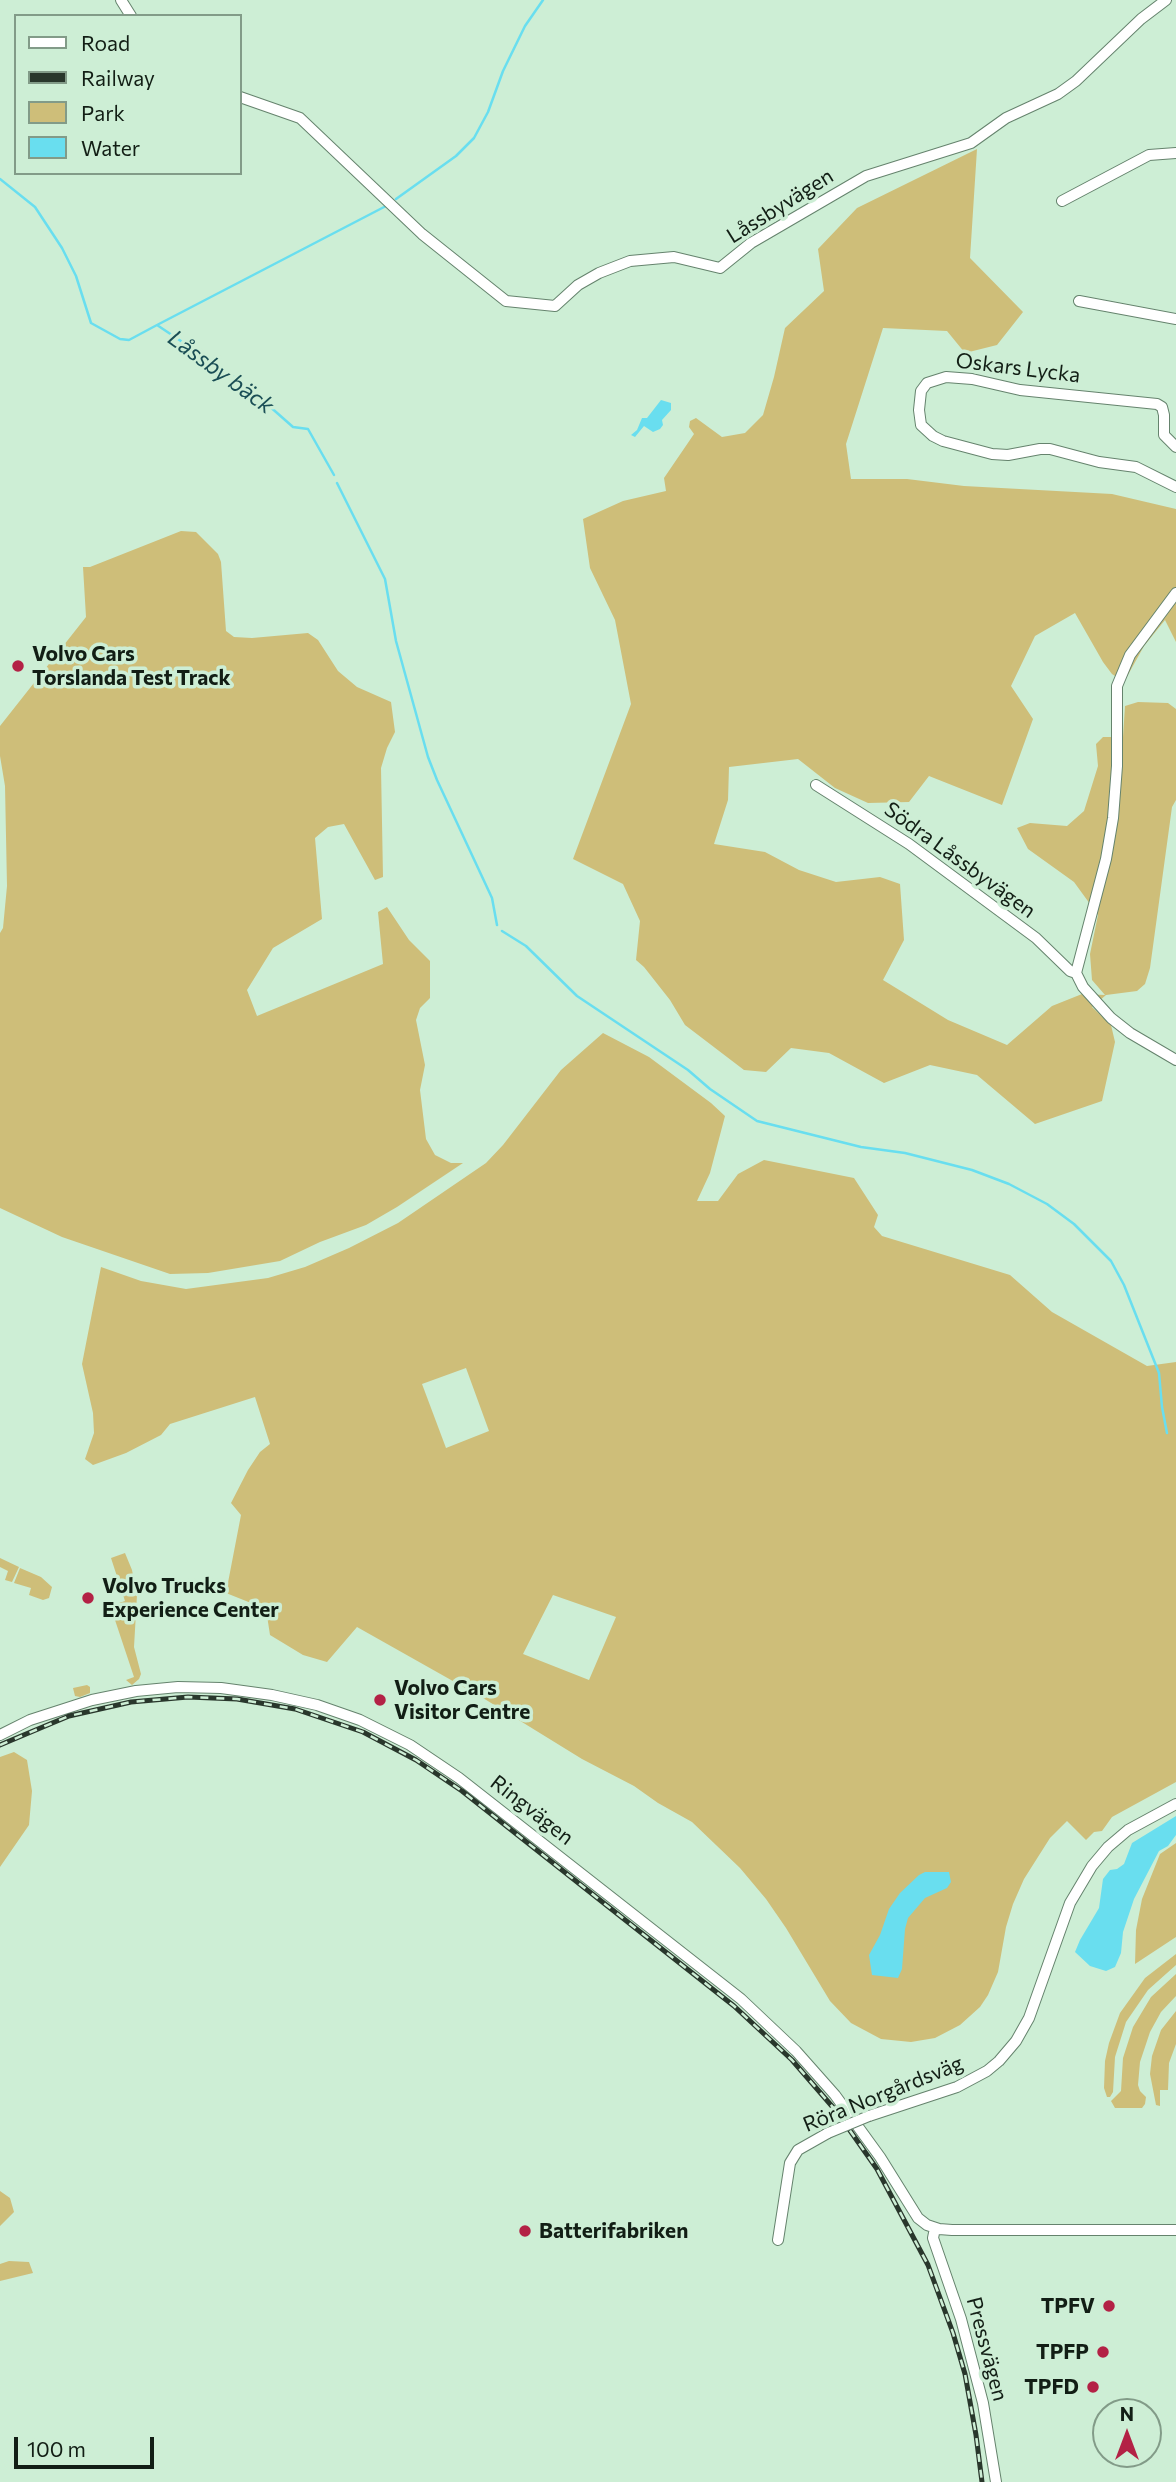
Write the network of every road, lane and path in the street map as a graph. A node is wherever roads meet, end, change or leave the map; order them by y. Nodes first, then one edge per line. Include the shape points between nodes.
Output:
1 (1166, 0) edge
2 (242, 98) edge
3 (1176, 153) edge
4 (1062, 201) dead end
5 (1079, 301) dead end
6 (1176, 319) edge
7 (1176, 447) edge
8 (1176, 487) edge
9 (1176, 593) edge
10 (816, 785) dead end
11 (1076, 973) junction
12 (1176, 1060) edge
13 (0, 1735) edge
14 (1176, 1804) edge
15 (935, 2228) junction
16 (1176, 2231) edge
17 (778, 2239) dead end
18 (996, 2482) edge

1 - 2 street, Låssbyvägen via 1076,81 1006,118 971,143 866,176 751,243 720,268 674,257 630,261 578,285 555,306 506,301 422,234 300,118
3 - 4 street via 1149,155
5 - 6 street
7 - 8 street, Oskars Lycka via 1164,435 1164,415 1157,404 1020,390 946,377 927,383 921,391 921,425 943,441 992,454 1050,449 1136,467
9 - 11 street via 1130,655 1117,686 1113,818
10 - 11 street, Södra Låssbyvägen via 909,845
11 - 12 street, Södra Låssbyvägen via 1111,1018
13 - 15 street, Ringvägen via 92,1700 136,1691 197,1687 302,1701 389,1734 460,1778 772,2027 856,2122 918,2218
14 - 17 street, Röra Norgårdsväg, bridge via 1128,1830 1092,1866 1070,1903 1030,2018 999,2061 957,2087 869,2116 798,2150 790,2163
15 - 16 street
15 - 18 street, Pressvägen via 933,2238 983,2403

